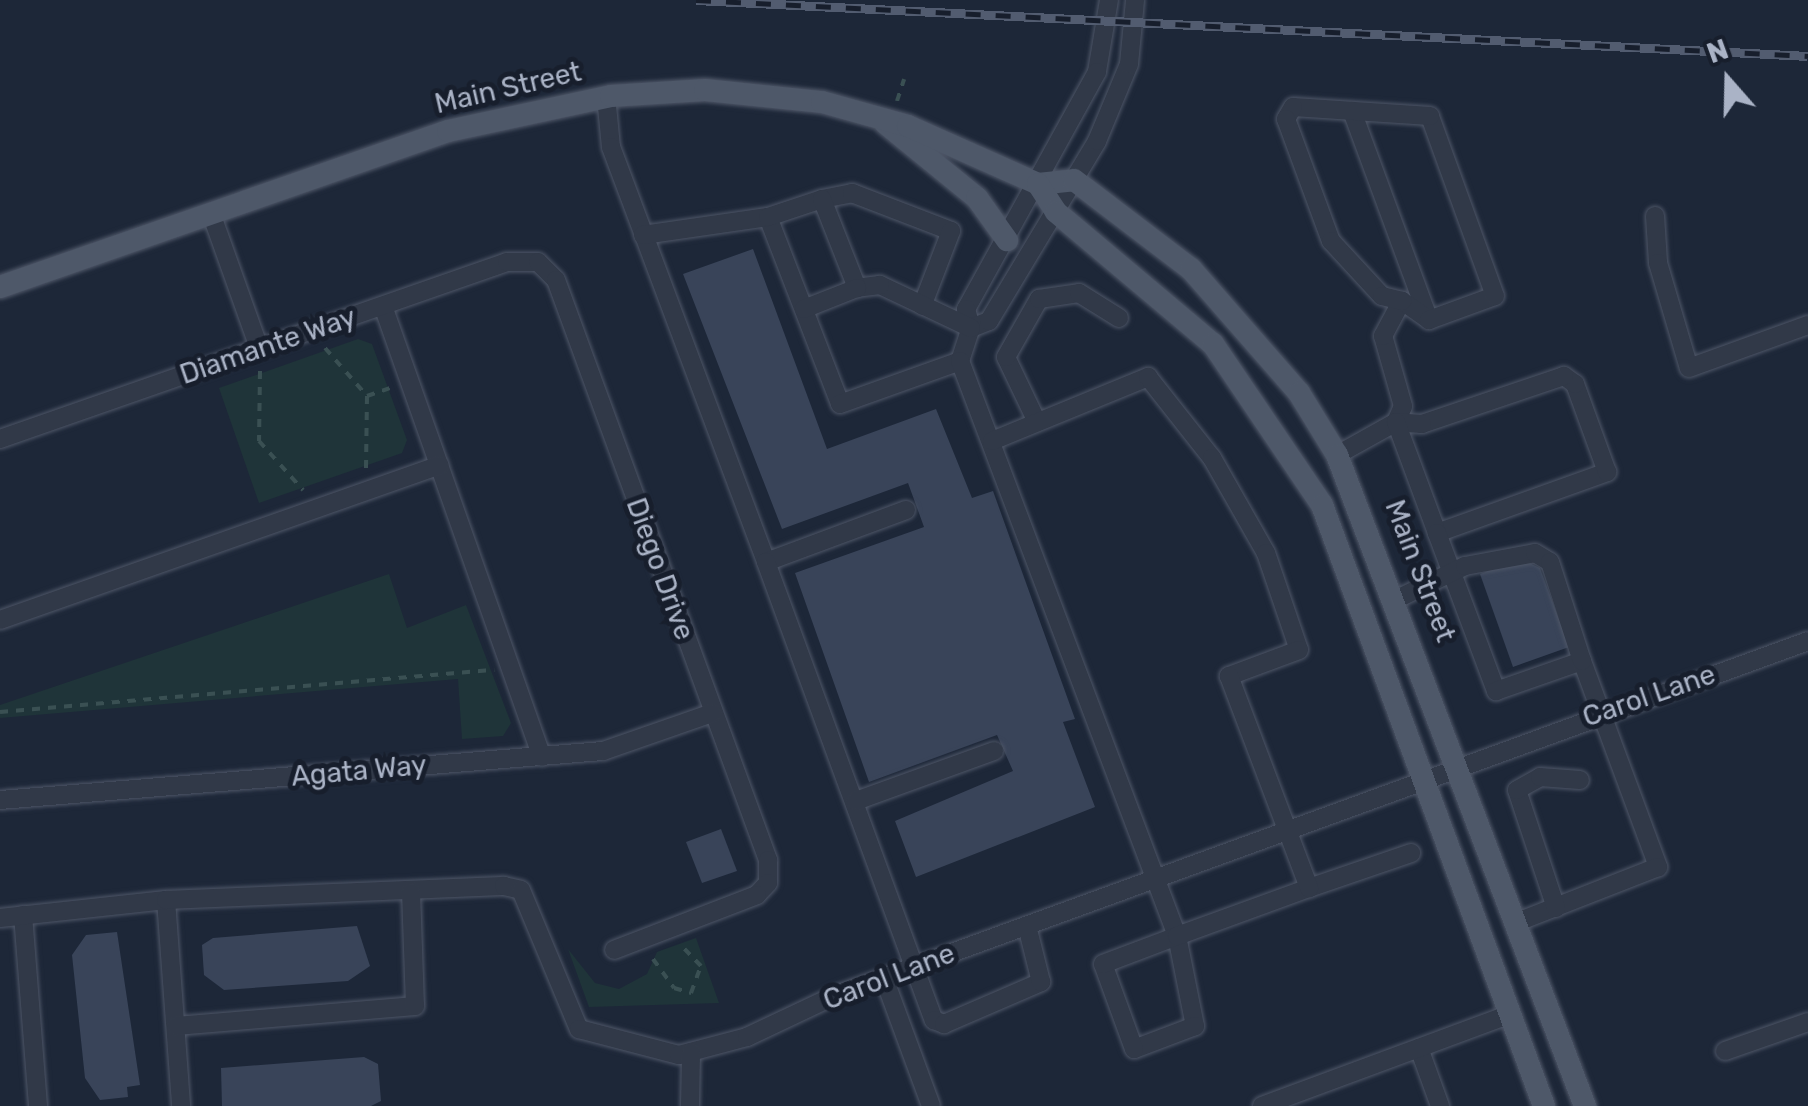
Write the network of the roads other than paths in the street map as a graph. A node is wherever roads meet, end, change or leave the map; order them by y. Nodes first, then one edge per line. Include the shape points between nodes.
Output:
1 (1109, 0) edge
2 (1136, 0) edge
3 (606, 96) junction
4 (1352, 111) junction
5 (884, 118) junction
6 (1074, 180) junction
7 (1038, 184) junction
8 (822, 199) junction
9 (1056, 212) junction
10 (211, 214) junction
11 (1656, 216) dead end
12 (768, 217) junction
13 (643, 236) junction
14 (1007, 240) junction
15 (538, 262) joint
16 (0, 287) edge
17 (857, 288) junction
18 (1402, 301) junction
19 (382, 306) junction
20 (922, 306) junction
21 (804, 309) junction
22 (1119, 318) dead end
23 (1429, 320) junction
24 (1808, 325) edge
25 (971, 328) junction
26 (259, 348) junction
27 (960, 362) junction
28 (1038, 422) junction
29 (1396, 422) junction
30 (0, 439) edge
31 (992, 441) junction
32 (1338, 455) junction
33 (439, 465) junction
34 (906, 510) dead end
35 (1437, 534) junction
36 (766, 562) junction
37 (1454, 578) junction
38 (1399, 598) junction
39 (0, 620) edge
40 (1808, 641) edge
41 (1582, 661) junction
42 (712, 713) junction
43 (1601, 713) junction
44 (994, 751) dead end
45 (542, 757) junction
46 (1461, 764) junction
47 (1423, 780) junction
48 (1580, 780) dead end
49 (0, 800) edge
50 (856, 801) junction
51 (1287, 829) junction
52 (1410, 853) dead end
53 (1155, 879) junction
54 (1309, 888) junction
55 (410, 892) junction
56 (166, 900) junction
57 (1556, 908) junction
58 (24, 916) junction
59 (0, 918) edge
60 (1518, 922) junction
61 (1027, 926) junction
62 (1177, 936) junction
63 (614, 950) dead end
64 (915, 966) junction
65 (884, 978) junction
66 (1511, 1014) junction
67 (1808, 1022) edge
68 (176, 1026) junction
69 (1419, 1048) junction
70 (1725, 1051) dead end
71 (691, 1052) junction
72 (1301, 1099) edge
73 (38, 1106) edge
74 (181, 1106) edge
75 (690, 1106) edge
76 (931, 1106) edge
77 (1262, 1106) edge
78 (1440, 1106) edge
79 (1544, 1106) edge
80 (1585, 1106) edge

1 - 7 street via 1096,72
2 - 6 street via 1116,101
3 - 5 main road, Main Street via 704,90
3 - 10 main road, Main Street via 448,131
3 - 13 street via 611,147
4 - 18 street via 1292,107 1286,119 1331,241 1382,296
4 - 23 street
4 - 23 street via 1430,116 1495,296
5 - 7 main road, Main Street
5 - 14 main road via 977,198
6 - 7 main road, Main Street
6 - 9 street
6 - 32 main road, Main Street via 1190,269 1299,393
7 - 9 main road
7 - 14 street
8 - 12 street
8 - 17 street
8 - 20 street via 852,192 950,231
9 - 25 street via 989,320
9 - 47 main road via 1164,294 1280,432 1322,504
10 - 16 main road, Main Street
10 - 26 street
11 - 24 street via 1658,264 1689,368
12 - 13 street
12 - 21 street
13 - 36 street
14 - 25 street via 966,309
15 - 19 street, Diamante Way via 507,262
15 - 42 street, Diego Drive via 556,280
17 - 20 street via 880,286
17 - 21 street
18 - 23 street
18 - 29 street via 1384,336 1403,406
19 - 26 street, Diamante Way
19 - 33 street
20 - 25 street
21 - 27 street via 840,404
22 - 28 street via 1079,293 1039,298 1006,357
25 - 27 street
26 - 30 street, Diamante Way
27 - 31 street
28 - 31 street
28 - 51 street via 1148,377 1212,458 1266,554 1299,650 1229,676
29 - 32 street
29 - 35 street
29 - 35 street via 1422,424 1564,376 1607,472
31 - 53 street
32 - 38 main road, Main Street
33 - 39 street
33 - 45 street
34 - 36 street
35 - 37 street
36 - 50 street
37 - 38 street
37 - 41 street via 1512,552 1550,562
37 - 41 street via 1496,691
38 - 46 main road, Main Street
40 - 43 street, Carol Lane
41 - 43 street
42 - 45 street, Agata Way via 603,750
42 - 63 street, Diego Drive via 768,883 740,904
43 - 46 street, Carol Lane
43 - 57 street via 1658,867
44 - 50 street
45 - 49 street, Agata Way
46 - 47 street, Carol Lane
46 - 60 main road, Main Street
47 - 51 street, Carol Lane
47 - 66 main road
48 - 57 street via 1540,777 1517,790
50 - 64 street
51 - 53 street, Carol Lane
51 - 54 street
52 - 54 street
53 - 61 street, Carol Lane
53 - 62 street
54 - 62 street
55 - 56 street
55 - 68 street via 414,1006
55 - 71 street via 521,890 579,1029
56 - 58 street
56 - 68 street
57 - 60 street
58 - 59 street
58 - 73 street
60 - 80 main road, Main Street
61 - 64 street, Carol Lane
61 - 64 street via 1040,982 944,1024 926,1009
62 - 62 street via 1194,1026 1134,1049 1103,964
64 - 65 street, Carol Lane
65 - 71 street, Carol Lane
65 - 76 street
66 - 69 street
66 - 79 main road
67 - 70 street
68 - 74 street
69 - 72 street
69 - 78 street
71 - 75 street
72 - 77 street

